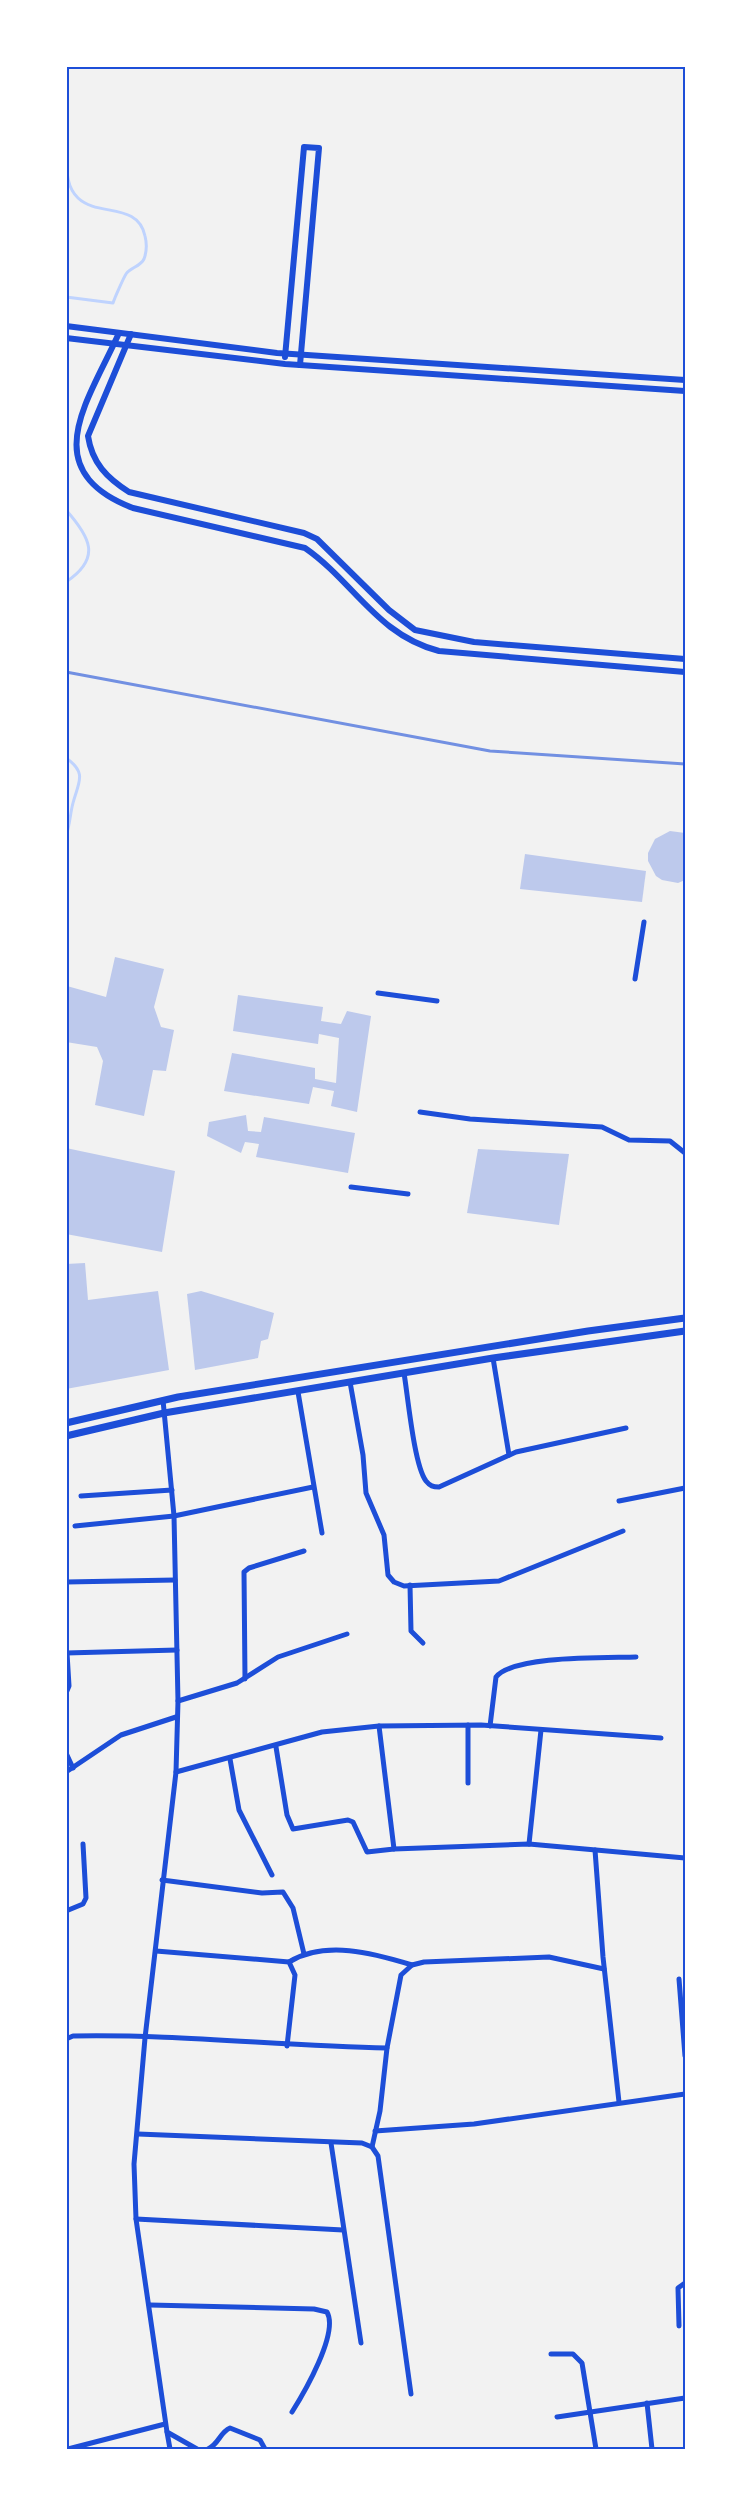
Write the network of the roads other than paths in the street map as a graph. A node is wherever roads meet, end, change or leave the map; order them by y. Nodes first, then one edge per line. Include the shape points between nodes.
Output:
1 (66, 326) edge
2 (119, 333) junction
3 (131, 334) junction
4 (68, 338) edge
5 (114, 344) junction
6 (126, 345) junction
7 (285, 353) junction
8 (301, 354) junction
9 (285, 364) junction
10 (300, 365) junction
11 (685, 380) edge
12 (685, 391) edge
13 (685, 659) edge
14 (685, 672) edge
15 (644, 922) dead end
16 (635, 979) dead end
17 (378, 993) dead end
18 (437, 1001) dead end
19 (420, 1112) dead end
20 (685, 1153) edge
21 (351, 1187) dead end
22 (408, 1194) dead end
23 (685, 1318) edge
24 (685, 1330) edge
25 (493, 1358) junction
26 (404, 1373) junction
27 (350, 1382) junction
28 (298, 1392) junction
29 (163, 1400) junction
30 (165, 1413) junction
31 (66, 1423) edge
32 (626, 1428) dead end
33 (66, 1436) edge
34 (509, 1455) junction
35 (314, 1487) junction
36 (685, 1488) edge
37 (172, 1490) junction
38 (81, 1496) dead end
39 (619, 1501) dead end
40 (174, 1516) junction
41 (75, 1526) dead end
42 (623, 1531) dead end
43 (322, 1533) dead end
44 (304, 1551) dead end
45 (175, 1580) junction
46 (66, 1582) edge
47 (410, 1586) junction
48 (347, 1634) dead end
49 (423, 1643) dead end
50 (177, 1650) junction
51 (67, 1653) edge
52 (636, 1657) dead end
53 (245, 1679) junction
54 (66, 1693) edge
55 (178, 1701) junction
56 (176, 1717) junction
57 (468, 1725) junction
58 (379, 1726) junction
59 (490, 1726) junction
60 (541, 1730) junction
61 (661, 1738) dead end
62 (276, 1747) junction
63 (66, 1754) edge
64 (230, 1759) junction
65 (73, 1768) junction
66 (66, 1772) edge
67 (176, 1772) junction
68 (468, 1783) dead end
69 (82, 1844) dead end
70 (529, 1844) junction
71 (394, 1848) junction
72 (595, 1851) junction
73 (685, 1857) edge
74 (272, 1875) dead end
75 (162, 1880) junction
76 (66, 1911) edge
77 (156, 1952) junction
78 (304, 1954) junction
79 (289, 1962) junction
80 (412, 1965) junction
81 (604, 1969) junction
82 (679, 1979) dead end
83 (683, 2014) edge
84 (144, 2037) junction
85 (66, 2039) edge
86 (287, 2046) junction
87 (387, 2048) junction
88 (685, 2056) edge
89 (685, 2094) edge
90 (619, 2102) junction
91 (375, 2131) junction
92 (138, 2134) junction
93 (331, 2143) junction
94 (372, 2146) junction
95 (136, 2219) junction
96 (343, 2230) junction
97 (685, 2283) edge
98 (150, 2305) junction
99 (679, 2326) dead end
100 (362, 2343) dead end
101 (551, 2354) dead end
102 (411, 2394) dead end
103 (685, 2398) edge
104 (647, 2403) junction
105 (591, 2411) junction
106 (292, 2412) dead end
107 (557, 2417) dead end
108 (165, 2424) junction
109 (167, 2432) junction
110 (68, 2449) edge
111 (170, 2449) edge
112 (197, 2449) edge
113 (208, 2449) edge
114 (265, 2449) edge
115 (596, 2449) edge
116 (652, 2449) edge

1 - 2 street
2 - 3 street
2 - 5 street
3 - 6 street
3 - 7 street
4 - 5 street
5 - 6 street
5 - 14 street via 75,432 78,460 94,486 108,498 133,508 305,548 318,556 375,616 420,646 439,651
6 - 9 street
6 - 13 street via 88,435 99,467 129,492 317,539 389,610 415,630 485,643
7 - 8 street
7 - 8 street via 304,147 320,148
7 - 9 street
8 - 10 street
8 - 11 street
9 - 10 street
10 - 12 street
15 - 16 street
17 - 18 street
19 - 20 street via 602,1127 629,1140 670,1141
21 - 22 street
23 - 29 main road
24 - 25 main road
25 - 26 main road
25 - 34 street
26 - 27 main road
26 - 34 street via 419,1462 432,1486 439,1487
27 - 28 main road
27 - 47 street via 366,1493 384,1535 388,1575 394,1582
28 - 30 main road
28 - 35 street
29 - 30 street
29 - 31 main road
30 - 33 main road
30 - 37 street
32 - 34 street
35 - 40 street
35 - 43 street
36 - 39 street
37 - 38 street
37 - 40 street
40 - 41 street
40 - 45 street
42 - 47 street via 499,1581
44 - 53 street via 244,1572
45 - 46 street
45 - 50 street
47 - 49 street via 411,1631
48 - 53 street via 278,1657
50 - 51 street
50 - 55 street
51 - 54 street
52 - 59 street via 542,1661 501,1671 496,1677
53 - 55 street
55 - 56 street
56 - 65 street via 121,1735
56 - 67 street
57 - 58 street
57 - 59 street
57 - 68 street
58 - 62 street via 321,1732
58 - 71 street
59 - 60 street
60 - 61 street
60 - 70 street
62 - 64 street
62 - 71 street via 287,1815 293,1829 348,1820 355,1826 365,1851
63 - 65 street
64 - 67 street
64 - 74 street via 239,1810
65 - 66 street
67 - 75 street
69 - 76 street via 86,1898 83,1904
70 - 71 street
70 - 72 street
72 - 73 street
72 - 81 street
75 - 77 street
75 - 78 street via 262,1893 283,1892 293,1908
77 - 79 street
77 - 84 street
78 - 79 street
78 - 80 street via 359,1953
79 - 86 street via 295,1975
80 - 81 street via 549,1957
80 - 87 street via 401,1976
81 - 90 street
82 - 83 street
83 - 88 street
84 - 85 street
84 - 86 street
84 - 92 street
86 - 87 street
87 - 91 street
89 - 90 street
90 - 91 street via 474,2124
91 - 94 street
92 - 93 street
92 - 95 street via 134,2164
93 - 94 street
93 - 96 street
94 - 102 street via 378,2156
95 - 96 street
95 - 98 street
96 - 100 street
97 - 99 street via 679,2286
98 - 106 street via 327,2312 330,2320 315,2372
98 - 108 street
101 - 105 street via 573,2354 579,2358 586,2375
103 - 104 street
104 - 105 street
104 - 116 street
105 - 107 street
105 - 115 street
108 - 109 street
108 - 110 street
109 - 111 street
109 - 112 street
113 - 114 street via 230,2428 260,2440

